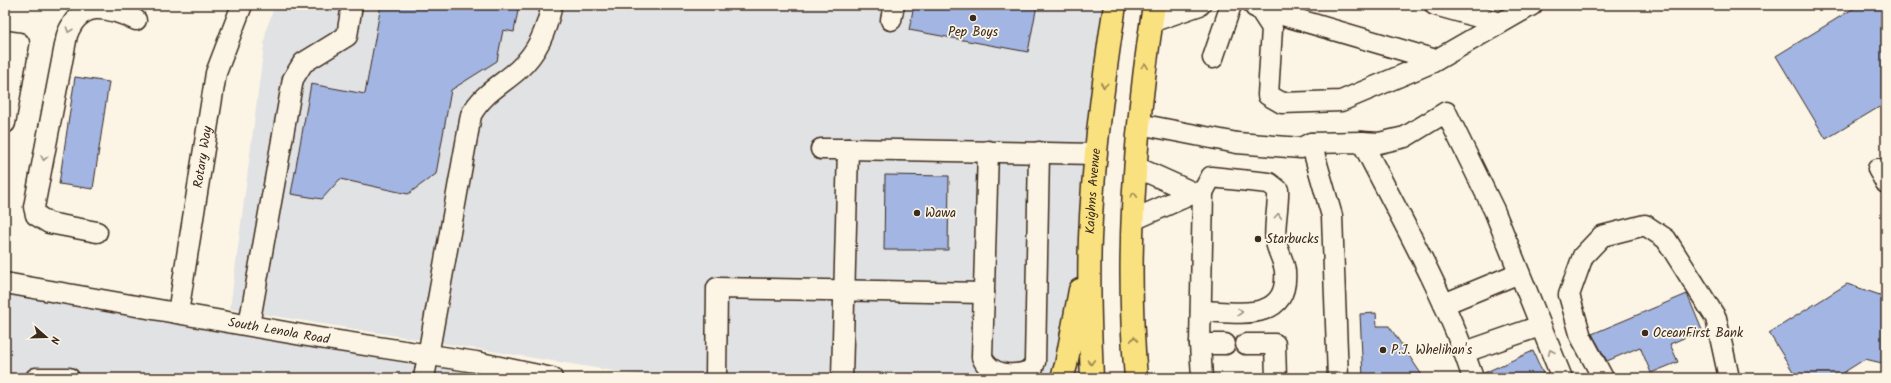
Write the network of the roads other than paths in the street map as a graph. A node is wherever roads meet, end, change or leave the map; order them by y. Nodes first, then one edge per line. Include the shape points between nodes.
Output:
1 (242, 5) edge
2 (352, 5) edge
3 (552, 5) edge
4 (1115, 5) edge
5 (1200, 5) edge
6 (1231, 5) edge
7 (1435, 5) edge
8 (1532, 5) edge
9 (1256, 6) edge
10 (1152, 13) edge
11 (136, 20) dead end
12 (1500, 23) junction
13 (5, 41) edge
14 (1213, 58) dead end
15 (1436, 60) junction
16 (5, 123) edge
17 (1139, 124) junction
18 (1362, 142) junction
19 (1311, 143) junction
20 (821, 149) dead end
21 (848, 149) junction
22 (988, 151) junction
23 (1039, 152) junction
24 (1095, 154) junction
25 (1136, 167) junction
26 (1199, 192) junction
27 (1133, 220) junction
28 (97, 232) dead end
29 (1090, 240) junction
30 (1519, 272) junction
31 (5, 283) edge
32 (845, 290) junction
33 (984, 293) junction
34 (1444, 304) junction
35 (1201, 311) junction
36 (178, 313) junction
37 (249, 325) junction
38 (1540, 326) junction
39 (1200, 344) junction
40 (1225, 344) dead end
41 (1246, 344) dead end
42 (1464, 352) junction
43 (429, 354) junction
44 (1603, 377) edge
45 (36, 378) edge
46 (69, 378) edge
47 (424, 378) edge
48 (552, 378) edge
49 (716, 378) edge
50 (842, 378) edge
51 (1062, 378) edge
52 (1092, 378) edge
53 (1136, 378) edge
54 (1202, 378) edge
55 (1276, 378) edge
56 (1338, 378) edge
57 (1473, 378) edge
58 (1562, 378) edge
59 (1729, 378) edge

1 - 36 street, Rotary Way via 216,73
2 - 37 street via 347,36 303,62 293,79
3 - 43 street via 543,38 535,52 518,70 480,100 470,115
4 -> 24 highway, Kaighns Avenue
5 - 10 street
6 - 14 street
7 - 12 street
8 - 12 street
9 - 15 street
9 - 15 street via 1272,28 1268,95 1282,103 1341,101
17 -> 10 highway
11 -> 28 street via 116,12 92,8 80,12 72,21 67,35 34,207 36,215 48,223
12 - 15 street
13 - 16 street via 19,43
17 - 19 street via 1237,143 1301,148
17 - 25 highway
18 - 19 street
18 - 30 street via 1379,144 1405,137 1446,112 1494,210
18 - 34 street
19 - 56 street via 1332,216
20 - 21 street
21 - 22 street
21 - 32 street
22 - 23 street
22 - 33 street
23 - 24 street
23 - 33 street via 1035,362 1032,370 1022,374 1003,374 996,373 985,364 982,357
24 - 29 highway, Kaighns Avenue
25 - 26 street
27 -> 25 highway
26 - 27 street
26 - 35 street
35 -> 26 street via 1256,313 1272,307 1280,298 1285,284 1285,270 1275,241 1278,190 1269,183 1211,177
53 -> 27 highway
29 - 51 highway
29 -> 52 highway, Kaighns Avenue
30 - 34 street
30 - 38 street
31 - 36 street, South Lenola Road
32 - 33 street
32 - 49 street via 717,288
32 - 50 street
34 - 42 street
35 - 39 street
36 - 37 street, South Lenola Road
37 - 43 street, South Lenola Road
38 - 42 street
58 -> 38 street
39 - 40 street
39 - 54 street
41 - 55 street via 1275,344
42 - 57 street
43 - 47 street
43 - 48 street, South Lenola Road
44 - 59 street via 1581,337 1569,295 1583,256 1602,236 1645,225 1666,239 1716,318
45 - 46 street

